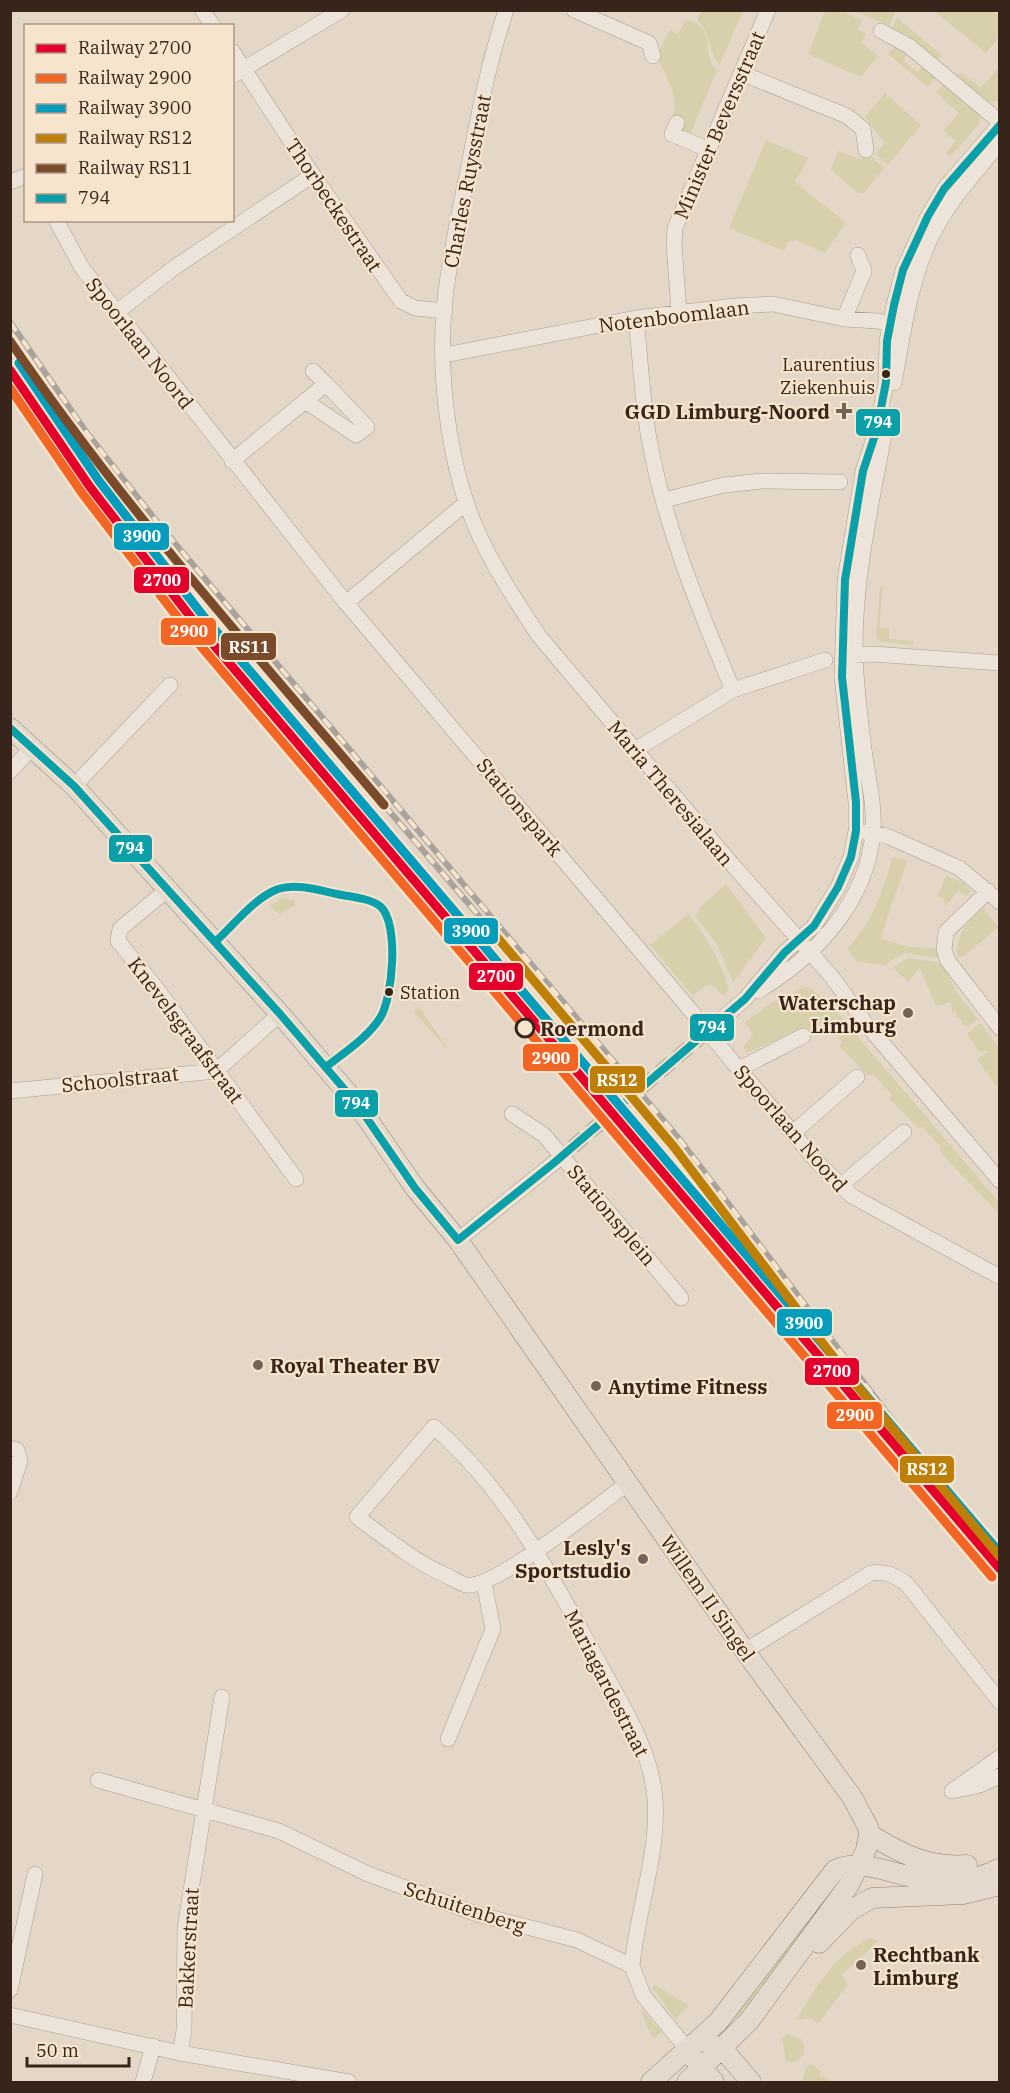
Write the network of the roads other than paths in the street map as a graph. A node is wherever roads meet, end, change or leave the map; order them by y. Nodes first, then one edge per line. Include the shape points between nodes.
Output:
1 (202, 10) edge
2 (342, 10) edge
3 (506, 10) edge
4 (574, 10) edge
5 (768, 10) edge
6 (212, 24) edge
7 (881, 32) dead end
8 (653, 56) dead end
9 (238, 72) edge
10 (741, 73) junction
11 (677, 123) dead end
12 (999, 123) edge
13 (999, 143) edge
14 (707, 149) junction
15 (866, 150) dead end
16 (313, 175) junction
17 (944, 201) junction
18 (57, 222) edge
19 (858, 255) dead end
20 (445, 311) junction
21 (117, 312) junction
22 (679, 312) junction
23 (636, 318) junction
24 (844, 319) junction
25 (898, 326) junction
26 (445, 355) junction
27 (313, 371) dead end
28 (326, 384) junction
29 (305, 401) junction
30 (232, 460) junction
31 (840, 482) dead end
32 (664, 500) junction
33 (466, 503) junction
34 (346, 603) junction
35 (849, 656) junction
36 (825, 660) dead end
37 (999, 663) edge
38 (170, 685) dead end
39 (734, 690) junction
40 (10, 728) edge
41 (33, 747) junction
42 (635, 750) junction
43 (10, 771) edge
44 (74, 786) junction
45 (856, 831) junction
46 (873, 832) junction
47 (167, 890) junction
48 (988, 891) junction
49 (999, 902) edge
50 (799, 941) junction
51 (811, 953) junction
52 (745, 999) junction
53 (692, 1012) joint
54 (280, 1014) junction
55 (717, 1023) tunnel mouth
56 (999, 1028) edge
57 (803, 1036) dead end
58 (735, 1065) junction
59 (216, 1071) junction
60 (857, 1077) dead end
61 (10, 1091) edge
62 (512, 1114) dead end
63 (904, 1132) dead end
64 (793, 1133) junction
65 (555, 1162) tunnel mouth
66 (296, 1179) dead end
67 (999, 1180) edge
68 (840, 1186) junction
69 (458, 1239) junction
70 (999, 1277) edge
71 (681, 1298) dead end
72 (10, 1448) edge
73 (628, 1483) junction
74 (11, 1485) edge
75 (535, 1550) junction
76 (484, 1583) junction
77 (745, 1651) junction
78 (222, 1697) dead end
79 (999, 1702) edge
80 (448, 1739) dead end
81 (999, 1757) edge
82 (999, 1776) edge
83 (99, 1780) dead end
84 (204, 1808) junction
85 (869, 1834) junction
86 (861, 1865) junction
87 (999, 1866) edge
88 (35, 1874) dead end
89 (999, 1885) edge
90 (793, 1963) junction
91 (632, 1966) junction
92 (10, 1990) edge
93 (10, 2015) edge
94 (153, 2046) junction
95 (722, 2048) junction
96 (687, 2049) junction
97 (180, 2053) junction
98 (708, 2075) edge
99 (143, 2082) edge
100 (349, 2082) edge
101 (651, 2082) edge
102 (687, 2082) edge
103 (751, 2082) edge

1 - 6 street
2 - 9 street
3 - 20 street, Charles Ruysstraat via 487,73
4 - 8 street via 649,43
5 - 10 street, Minister Beversstraat
7 - 12 street via 909,46
9 - 16 street, Thorbeckestraat
10 - 14 street, Minister Beversstraat
10 - 15 street via 847,116 863,129
11 - 14 street via 672,134
12 - 17 street
13 - 17 street
14 - 22 street, Minister Beversstraat via 675,228
16 - 20 street, Thorbeckestraat via 400,301 415,308
16 - 21 street via 175,267
17 - 25 street
18 - 21 street, Spoorlaan Noord via 82,268
19 - 24 street via 864,272
20 - 26 street, Charles Ruysstraat
21 - 30 street, Spoorlaan Noord
22 - 23 street, Notenboomlaan
22 - 24 street, Notenboomlaan via 773,304
23 - 26 street, Notenboomlaan
23 - 32 street via 648,433
24 - 25 street, Notenboomlaan
25 - 35 street
26 - 33 street, Maria Theresialaan via 447,421
27 - 28 street
28 - 29 street
28 - 29 street via 367,427 356,435
29 - 30 street
30 - 34 street, Spoorlaan Noord
31 - 32 street via 762,481 724,485
32 - 39 street via 701,615
33 - 34 street
33 - 42 street, Maria Theresialaan via 497,567 539,636
34 - 53 street, Stationspark
35 - 37 street via 873,654
35 - 45 street via 843,691
35 - 46 street
36 - 39 street
38 - 44 street
39 - 42 street
40 - 41 main road, Willem II Singel
41 - 43 street
41 - 44 main road, Willem II Singel
42 - 50 street, Maria Theresialaan
44 - 47 main road, Willem II Singel
45 - 46 street
45 - 50 street via 851,857 837,887 814,926
46 - 48 street via 959,868
46 - 51 street via 865,869 851,901
47 - 54 main road, Willem II Singel
47 - 59 street, Knevelsgraafstraat via 120,928 118,941 158,989
48 - 49 street
48 - 56 street via 946,932 944,950 948,961
50 - 51 street, Maria Theresialaan
50 - 52 street
51 - 52 street
51 - 67 street, Maria Theresialaan via 872,1032
52 - 55 street
53 - 58 street, Spoorlaan Noord, bridge
54 - 59 street
54 - 69 main road, Willem II Singel via 357,1104 409,1180
57 - 58 street
58 - 64 street, Spoorlaan Noord
59 - 61 street, Schoolstraat
59 - 66 street, Knevelsgraafstraat
60 - 64 street
62 - 71 street, Stationsplein via 544,1135
63 - 68 street
64 - 68 street, Spoorlaan Noord
65 - 69 street, Stationsplein
68 - 70 street, Spoorlaan Noord via 876,1211
69 - 73 main road, Willem II Singel
72 - 74 street via 17,1450 20,1461
73 - 75 street
73 - 77 main road, Willem II Singel
75 - 76 street
75 - 76 street, Mariagardestraat via 490,1483 434,1427 357,1517 430,1568 467,1585
75 - 91 street, Mariagardestraat via 626,1712 651,1775 655,1799 653,1840
76 - 80 street via 493,1629
77 - 79 street via 880,1571 906,1583
77 - 85 main road, Willem II Singel via 852,1797
78 - 84 street, Bakkerstraat
81 - 82 street via 952,1791
83 - 84 street, Schuitenberg
84 - 91 street, Schuitenberg via 300,1839 368,1874 477,1914 577,1940
84 - 97 street, Bakkerstraat via 185,1928 184,2031
85 - 86 main road
85 - 87 main road via 926,1863 945,1867
86 - 87 main road via 943,1880 988,1874
86 - 90 main road
86 - 96 main road via 836,1870 735,2003
88 - 92 street
89 - 90 main road via 963,1894 864,1900 818,1945
90 - 95 main road via 749,2021
91 - 96 street via 643,1995
93 - 94 street
94 - 97 street
94 - 99 street
95 - 96 main road via 706,2044
95 - 98 main road
95 - 103 main road
96 - 98 main road
96 - 101 main road
97 - 100 street
98 - 102 main road

